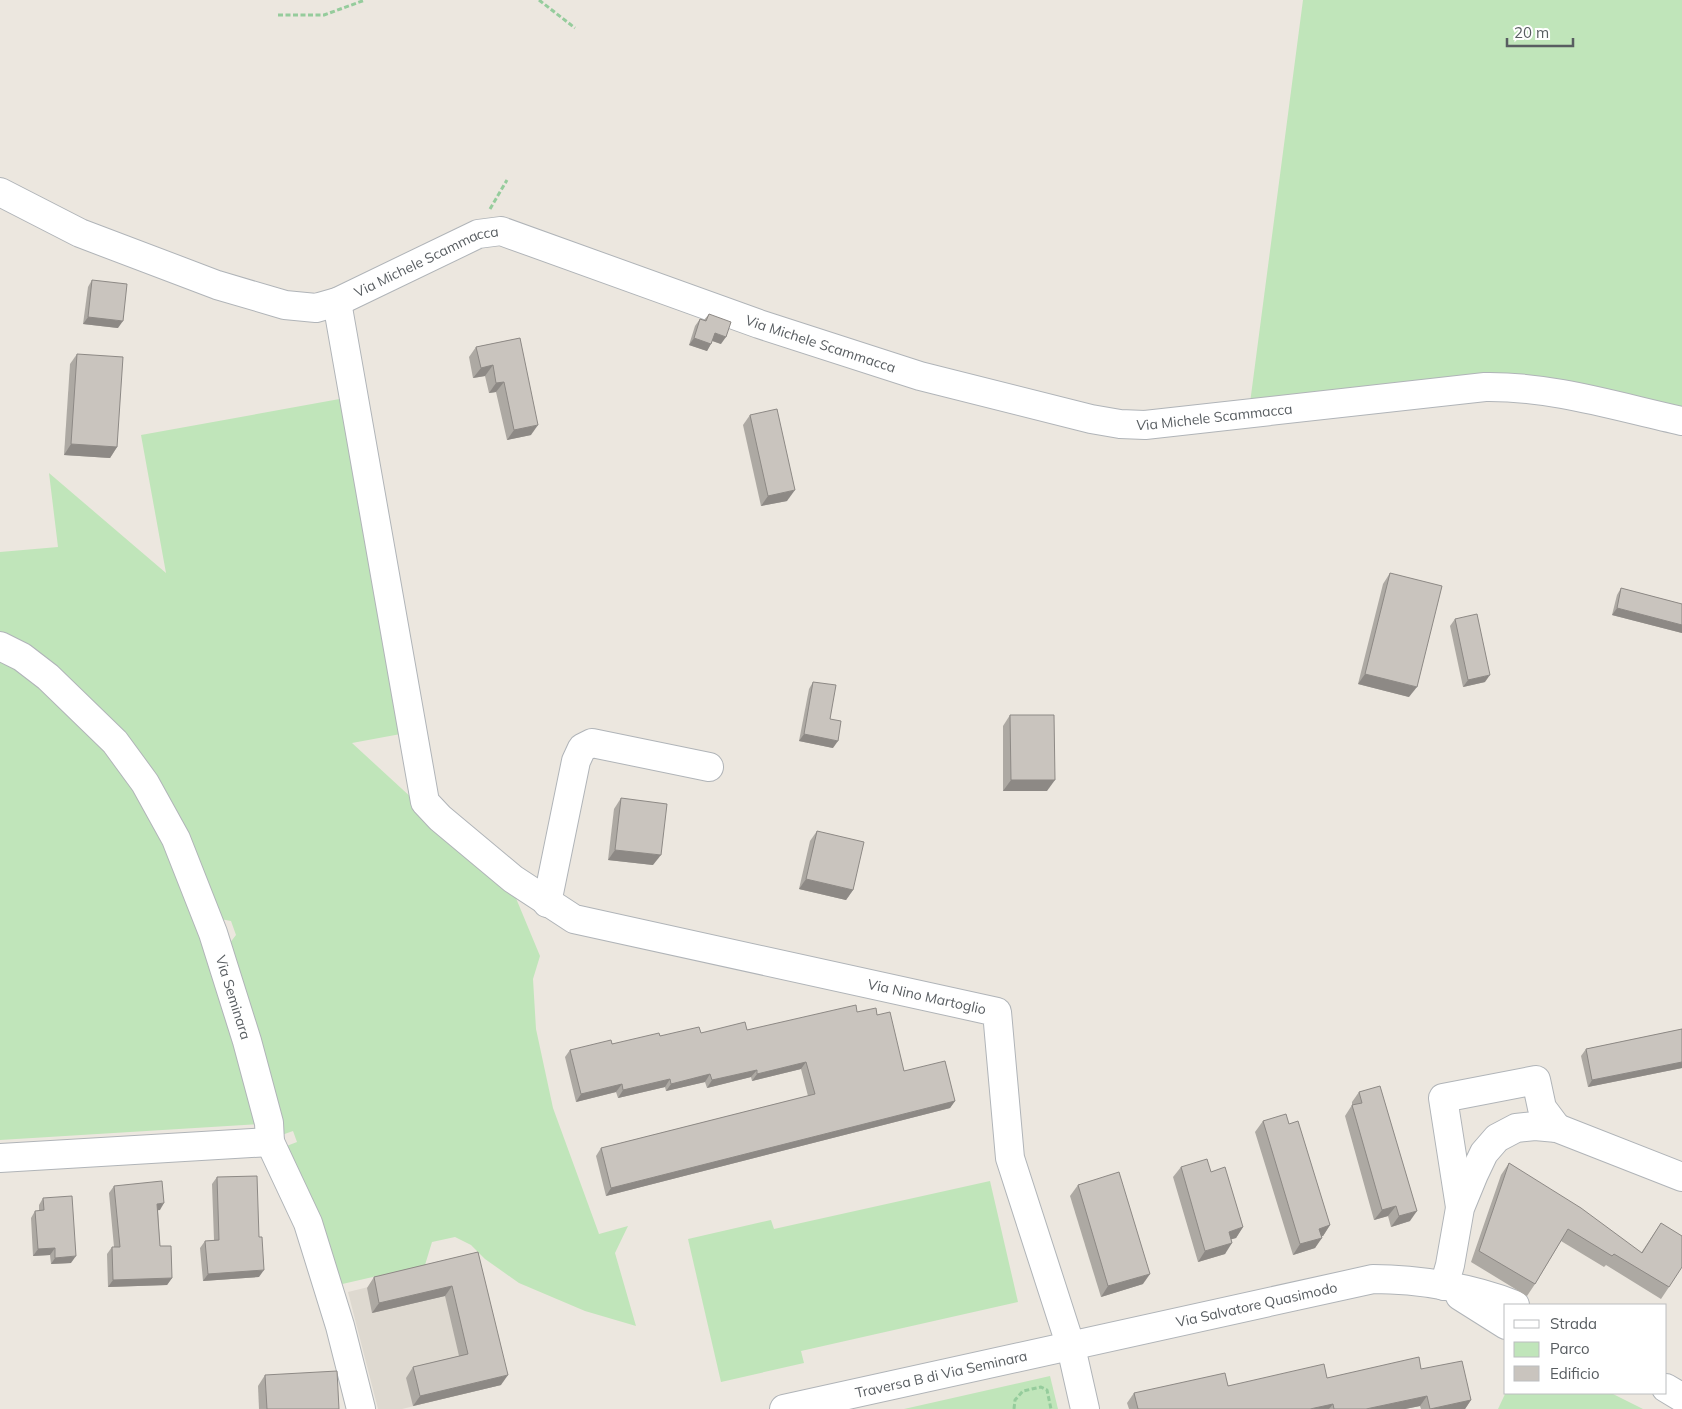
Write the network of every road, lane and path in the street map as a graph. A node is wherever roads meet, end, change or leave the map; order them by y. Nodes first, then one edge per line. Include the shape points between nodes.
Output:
1 (365, 0) edge
2 (539, 0) edge
3 (278, 15) dead end
4 (575, 28) dead end
5 (0, 192) edge
6 (336, 302) junction
7 (1682, 421) edge
8 (0, 646) edge
9 (709, 766) dead end
10 (547, 903) junction
11 (1557, 1128) junction
12 (270, 1142) junction
13 (0, 1158) edge
14 (1682, 1177) edge
15 (1460, 1208) junction
16 (1444, 1286) junction
17 (1512, 1304) edge
18 (1504, 1324) edge
19 (1071, 1347) junction
20 (1667, 1388) edge
21 (1682, 1396) edge
22 (362, 1409) edge
23 (784, 1409) edge
24 (1014, 1409) edge
25 (1051, 1409) edge
26 (1085, 1409) edge
27 (1677, 1409) edge

1 - 3 path via 324,15
2 - 4 path
5 - 6 street, Via Michele Scammacca via 80,233 217,286 285,305 316,308
6 - 7 street, Via Michele Scammacca via 478,234 501,231 759,324 920,376 1120,424 1145,425 1485,387 1550,392
6 - 10 street via 425,802 513,879
8 - 12 street, Via Seminara via 22,657 48,677 115,742 145,783 176,839 213,933 250,1050 269,1123
9 - 10 street via 592,743 582,748 576,761
10 - 19 street, Via Nino Martoglio via 574,919 997,1012 1010,1158
11 - 14 street
11 - 15 street via 1516,1128 1497,1138 1484,1153
11 - 15 street via 1542,1108 1536,1080 1443,1098
12 - 13 street
12 - 22 street, Via Seminara via 308,1224
15 - 16 street
16 - 17 street, Via Salvatore Quasimodo
16 - 18 street, Via Salvatore Quasimodo
16 - 19 street, Via Salvatore Quasimodo via 1373,1278
19 - 23 street, Traversa B di Via Seminara
19 - 26 street, Via Nino Martoglio
20 - 21 street
21 - 27 street
24 - 25 path via 1015,1400 1023,1391 1041,1387 1047,1390

